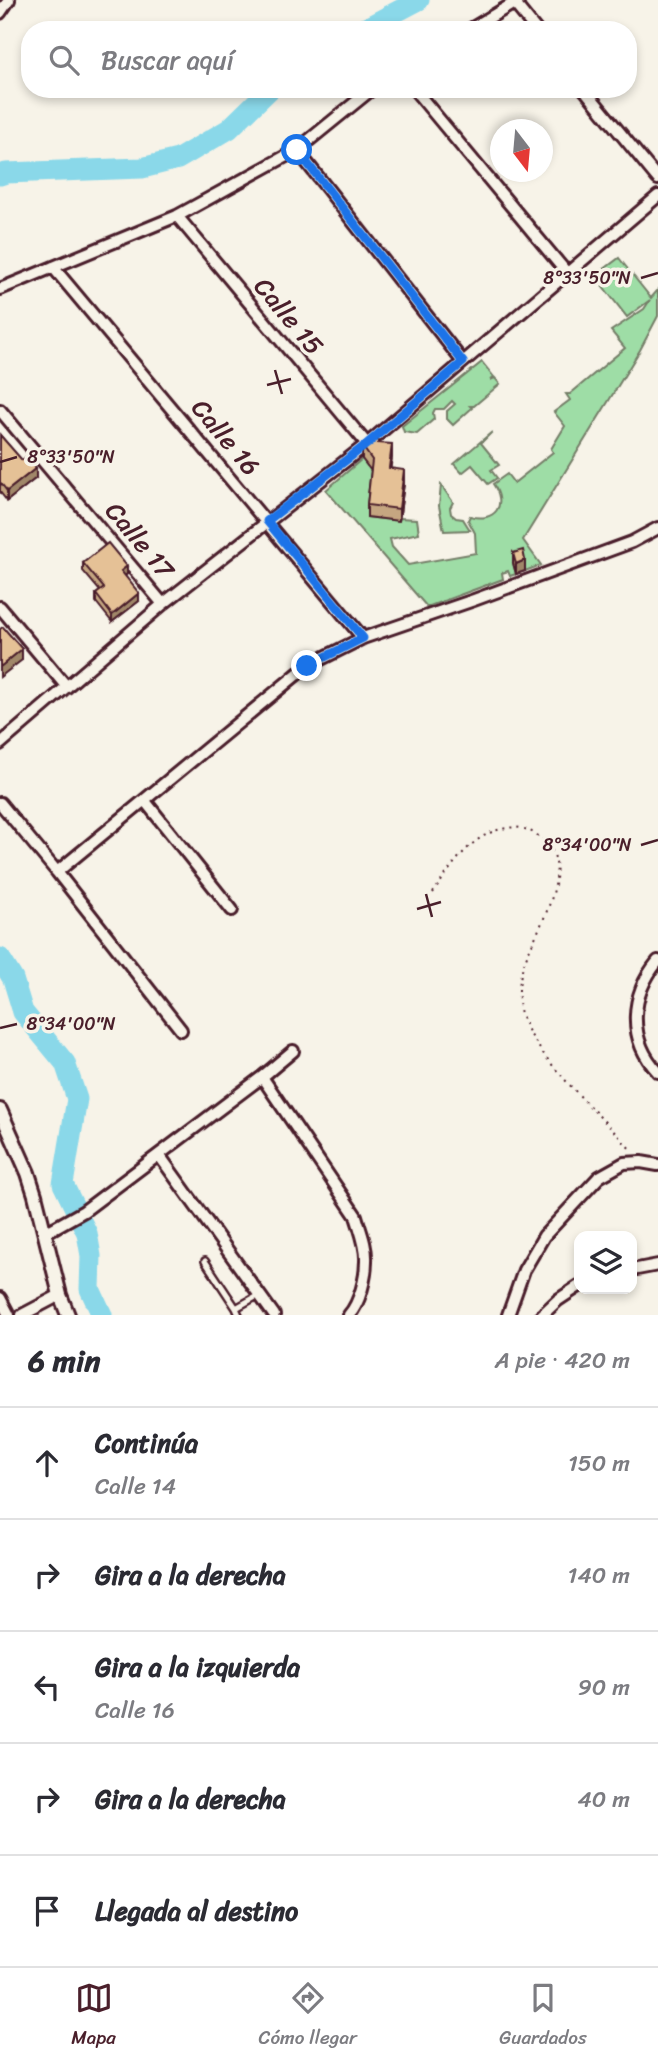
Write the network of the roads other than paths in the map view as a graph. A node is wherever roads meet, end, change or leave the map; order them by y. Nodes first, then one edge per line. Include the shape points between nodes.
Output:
1 (9, 0) edge
2 (517, 2) edge
3 (0, 13) edge
4 (484, 21) edge
5 (530, 21) edge
6 (362, 98) edge
7 (421, 98) edge
8 (591, 98) edge
9 (297, 150) junction
10 (658, 179) edge
11 (658, 196) edge
12 (177, 216) junction
13 (53, 267) junction
14 (566, 272) junction
15 (0, 289) edge
16 (463, 362) junction
17 (0, 410) edge
18 (367, 444) junction
19 (267, 521) junction
20 (658, 528) edge
21 (163, 604) junction
22 (0, 607) edge
23 (363, 638) junction
24 (67, 687) junction
25 (0, 744) edge
26 (145, 801) junction
27 (0, 803) edge
28 (57, 872) junction
29 (232, 910) dead end
30 (658, 961) edge
31 (181, 1030) dead end
32 (293, 1051) dead end
33 (658, 1072) edge
34 (262, 1077) junction
35 (0, 1110) edge
36 (159, 1155) junction
37 (658, 1165) edge
38 (45, 1233) junction
39 (205, 1261) dead end
40 (658, 1265) edge
41 (637, 1269) edge
42 (574, 1289) edge
43 (259, 1295) junction
44 (60, 1296) junction
45 (0, 1298) edge
46 (238, 1312) edge
47 (9, 1315) edge
48 (22, 1315) edge
49 (68, 1315) edge
50 (274, 1315) edge
51 (349, 1315) edge
52 (508, 1315) edge
53 (542, 1315) edge

1 - 3 street
2 - 4 street
2 - 5 street
6 - 9 street
7 - 14 street
8 - 10 street
9 - 12 street
9 - 16 street
11 - 14 street
12 - 13 street
12 - 18 street, Calle 15
13 - 15 street
13 - 19 street, Calle 16
14 - 16 street
16 - 18 street
17 - 21 street, Calle 17
18 - 19 street
19 - 21 street
19 - 23 street, Calle 16
20 - 23 street via 620,546
21 - 24 street
22 - 24 street
23 - 26 street via 307,666
24 - 25 street
26 - 28 street
26 - 29 street
27 - 28 street
28 - 31 street
30 - 33 street via 640,989 635,1021 639,1042
32 - 34 street
34 - 36 street
34 - 51 street via 356,1216 366,1261 355,1308
35 - 38 street via 28,1173
36 - 38 street via 84,1212
36 - 43 street
37 - 52 street via 624,1163 606,1172 556,1221 529,1261
38 - 44 street
39 - 46 lane
40 - 41 street
42 - 53 street
43 - 46 lane
43 - 50 street
44 - 48 street
44 - 49 street
45 - 47 street

